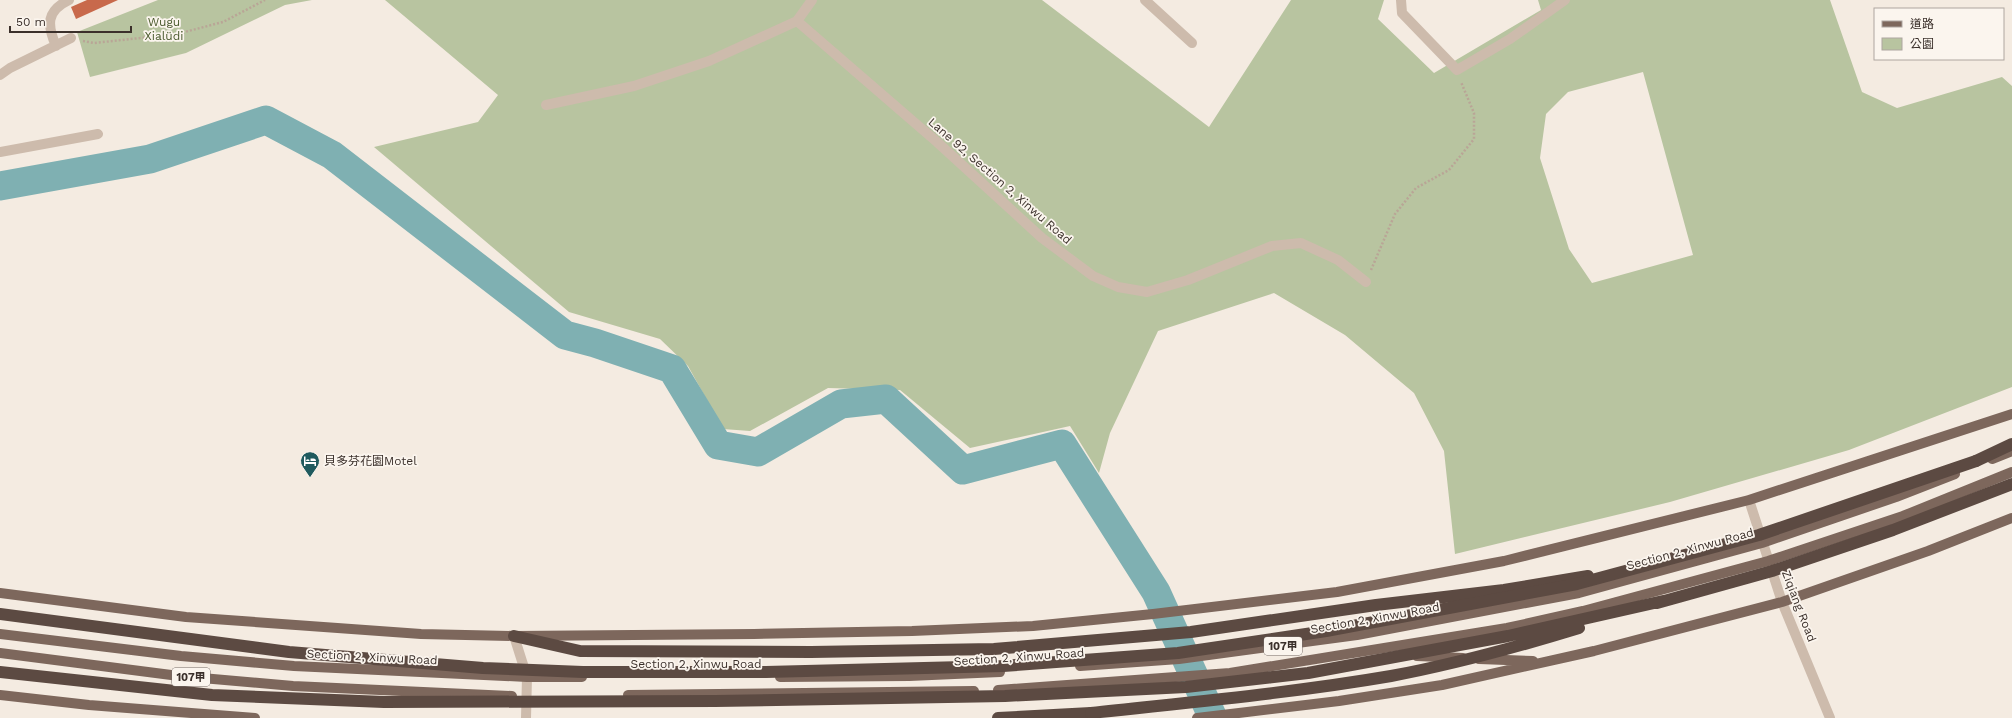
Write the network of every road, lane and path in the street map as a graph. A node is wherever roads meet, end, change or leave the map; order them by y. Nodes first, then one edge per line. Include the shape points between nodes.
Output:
1 (69, 0) edge
2 (266, 0) edge
3 (812, 0) edge
4 (1145, 0) edge
5 (1401, 0) edge
6 (1565, 0) edge
7 (797, 21) junction
8 (71, 38) joint
9 (1192, 43) dead end
10 (56, 46) junction
11 (1457, 70) junction
12 (0, 76) edge
13 (546, 105) dead end
14 (98, 134) dead end
15 (0, 152) edge
16 (1366, 282) joint
17 (2012, 414) edge
18 (2012, 444) edge
19 (2012, 450) edge
20 (1976, 461) junction
21 (2012, 472) edge
22 (2012, 484) edge
23 (1749, 500) junction
24 (2012, 518) edge
25 (1762, 543) junction
26 (1768, 561) junction
27 (1650, 566) junction
28 (0, 593) edge
29 (1663, 601) junction
30 (1782, 602) junction
31 (0, 614) edge
32 (0, 634) edge
33 (514, 636) junction
34 (0, 653) edge
35 (1359, 653) junction
36 (1548, 662) junction
37 (0, 672) edge
38 (527, 677) junction
39 (0, 695) edge
40 (527, 697) junction
41 (255, 718) edge
42 (526, 718) edge
43 (998, 718) edge
44 (1197, 718) edge
45 (1830, 718) edge

1 - 10 street via 59,5 51,16 50,31
2 - 8 path via 223,22 177,34 94,43
3 - 7 street
4 - 9 street
5 - 11 street via 1402,13
6 - 11 street via 1510,39
7 - 13 street via 709,61 634,86
7 - 16 street, Lane 92, Section 2, Xinwu Road via 937,142 1042,238 1093,276 1118,287 1147,292 1188,280 1272,246 1301,244 1338,260
8 - 10 street
10 - 12 street
11 - 16 path via 1474,113 1474,139 1449,170 1416,188 1395,214
14 - 15 street
17 - 23 main road
18 - 20 highway
19 - 20 highway
19 - 25 main road, Section 2, Xinwu Road / 107甲 via 1896,497
20 - 27 highway, bridge via 1759,536
21 - 26 main road, 107甲 via 1903,516
22 - 29 highway, bridge via 1893,530 1772,571
23 - 25 street, Ziqiang Road
23 - 33 main road via 1504,560 1337,592 1153,614 1033,626 912,631
24 - 30 main road via 1928,551
25 - 26 street, Ziqiang Road
25 - 38 main road, Section 2, Xinwu Road / 107甲 via 1579,593 1501,609 1357,636 1179,659 909,676
26 - 30 street, Ziqiang Road
26 - 35 main road, 107甲 via 1514,627
27 - 31 highway, bridge via 1577,584 1318,633 1178,653 980,667 766,672 583,672 483,668 289,652
27 - 33 highway, bridge via 1504,590 1376,605 1191,632 994,649 811,652 580,651
28 - 33 main road via 186,617 421,634
29 - 37 highway, bridge via 1508,636 1308,673 1186,687 1005,696 715,701 384,702 212,695
29 - 43 highway, bridge via 1511,649 1392,675 1313,688 1090,713
30 - 36 main road
30 - 45 street, Ziqiang Road
32 - 38 main road, Section 2, Xinwu Road / 107甲 via 181,656 294,666
33 - 38 street
34 - 40 main road, 107甲 via 180,676 293,686
35 - 36 main road
35 - 40 main road, 107甲 via 1230,673 1005,690
36 - 44 main road via 1369,696
38 - 40 street
39 - 41 main road
40 - 42 street

